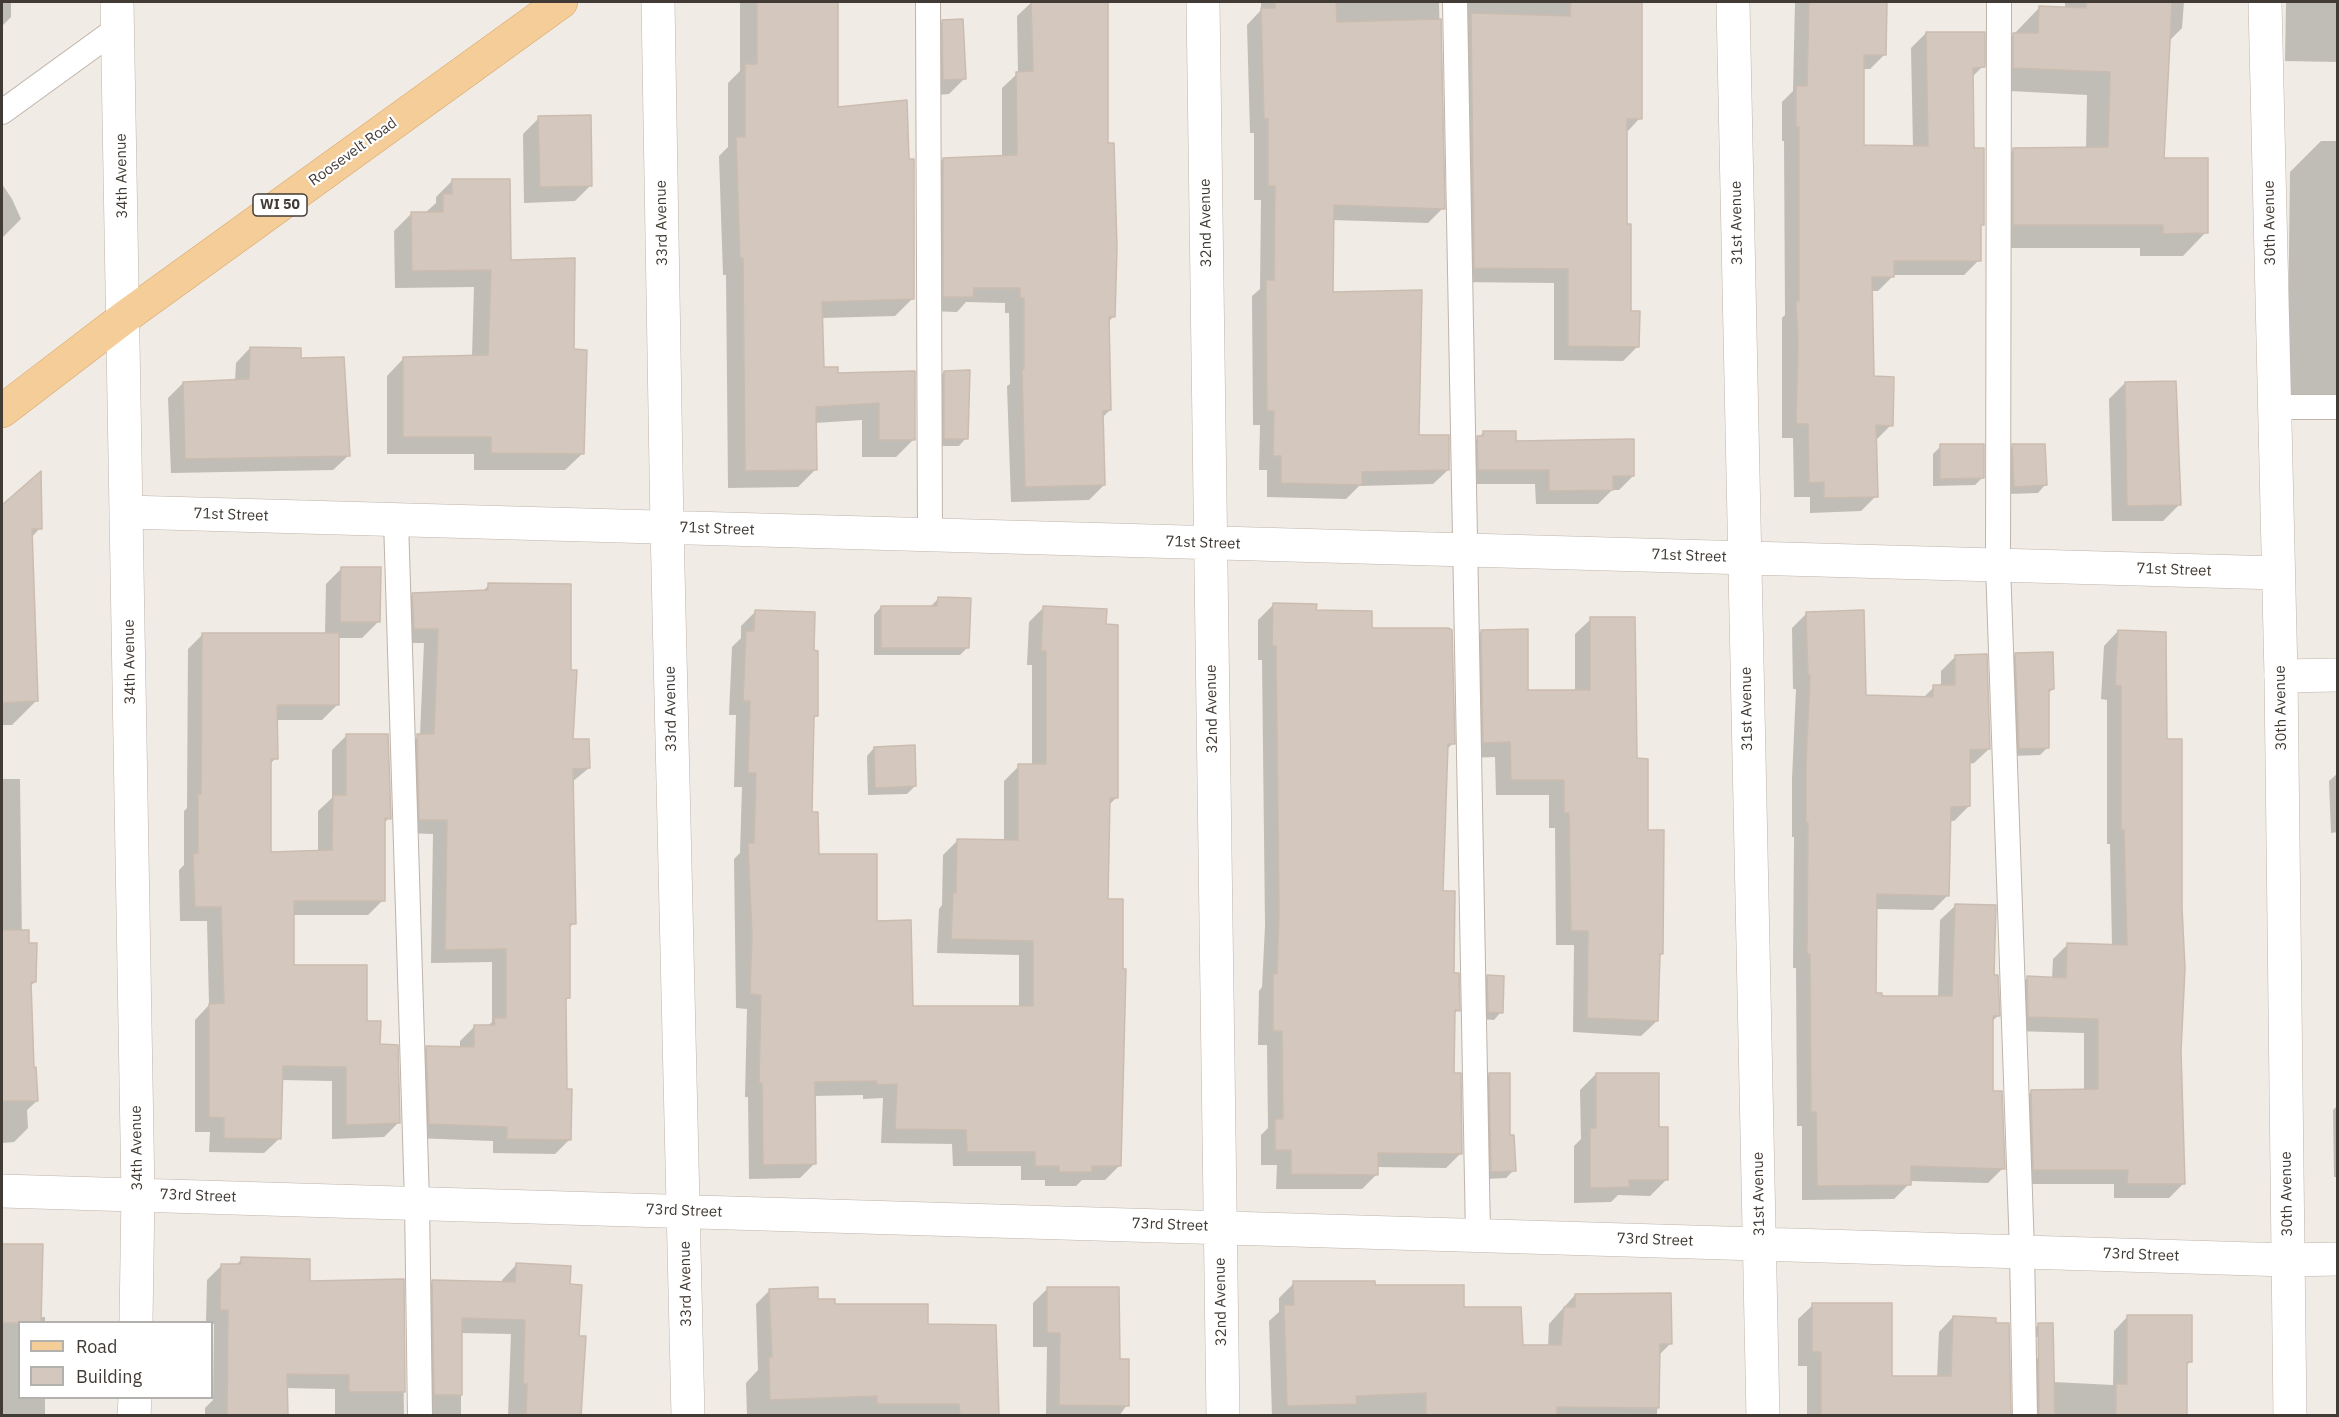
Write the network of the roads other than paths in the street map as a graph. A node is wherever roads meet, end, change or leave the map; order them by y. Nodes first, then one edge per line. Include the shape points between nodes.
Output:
1 (561, 2) edge
2 (658, 2) edge
3 (928, 2) edge
4 (1203, 2) edge
5 (1455, 2) edge
6 (1733, 2) edge
7 (1999, 2) edge
8 (2265, 2) edge
9 (118, 15) edge
10 (2, 112) edge
11 (125, 317) junction
12 (2274, 407) junction
13 (2337, 407) edge
14 (2, 411) edge
15 (127, 512) junction
16 (396, 520) junction
17 (667, 527) junction
18 (930, 535) junction
19 (1210, 543) junction
20 (1467, 551) junction
21 (1743, 558) junction
22 (1998, 565) junction
23 (2278, 573) junction
24 (2337, 675) edge
25 (2281, 676) junction
26 (2, 1191) edge
27 (138, 1194) junction
28 (417, 1202) junction
29 (684, 1211) junction
30 (1220, 1227) junction
31 (1478, 1235) junction
32 (1761, 1244) junction
33 (2022, 1251) junction
34 (2337, 1259) edge
35 (2288, 1260) junction
36 (136, 1321) edge
37 (135, 1399) edge
38 (135, 1416) edge
39 (420, 1416) edge
40 (688, 1416) edge
41 (1223, 1416) edge
42 (1763, 1416) edge
43 (2025, 1416) edge
44 (2290, 1416) edge

1 - 11 main road, Roosevelt Road / WI 50
2 - 17 street, 33rd Avenue
3 - 18 lane
4 - 19 street, 32nd Avenue
5 - 20 lane
6 - 21 street, 31st Avenue
7 - 22 lane
8 - 12 street, 30th Avenue
9 - 10 lane
9 - 11 street, 34th Avenue
11 - 14 main road, Roosevelt Road / WI 50
11 - 15 street, 34th Avenue
12 - 13 lane
12 - 23 street, 30th Avenue
15 - 16 street, 71st Street
15 - 27 street, 34th Avenue
16 - 17 street, 71st Street
16 - 28 lane
17 - 18 street, 71st Street
17 - 29 street, 33rd Avenue
18 - 19 street, 71st Street
19 - 20 street, 71st Street
19 - 30 street, 32nd Avenue
20 - 21 street, 71st Street
20 - 31 lane
21 - 22 street, 71st Street
21 - 32 street, 31st Avenue
22 - 23 street, 71st Street
22 - 33 lane
23 - 25 street, 30th Avenue
24 - 25 street
25 - 35 street, 30th Avenue
26 - 27 street, 73rd Street
27 - 28 street, 73rd Street
27 - 36 street, 34th Avenue
28 - 29 street, 73rd Street
28 - 39 lane
29 - 30 street, 73rd Street
29 - 40 street, 33rd Avenue
30 - 31 street, 73rd Street
30 - 41 street, 32nd Avenue
31 - 32 street, 73rd Street
32 - 33 street, 73rd Street
32 - 42 street, 31st Avenue
33 - 35 street, 73rd Street
33 - 43 lane
34 - 35 street, 73rd Street
35 - 44 street, 30th Avenue
37 - 38 street

